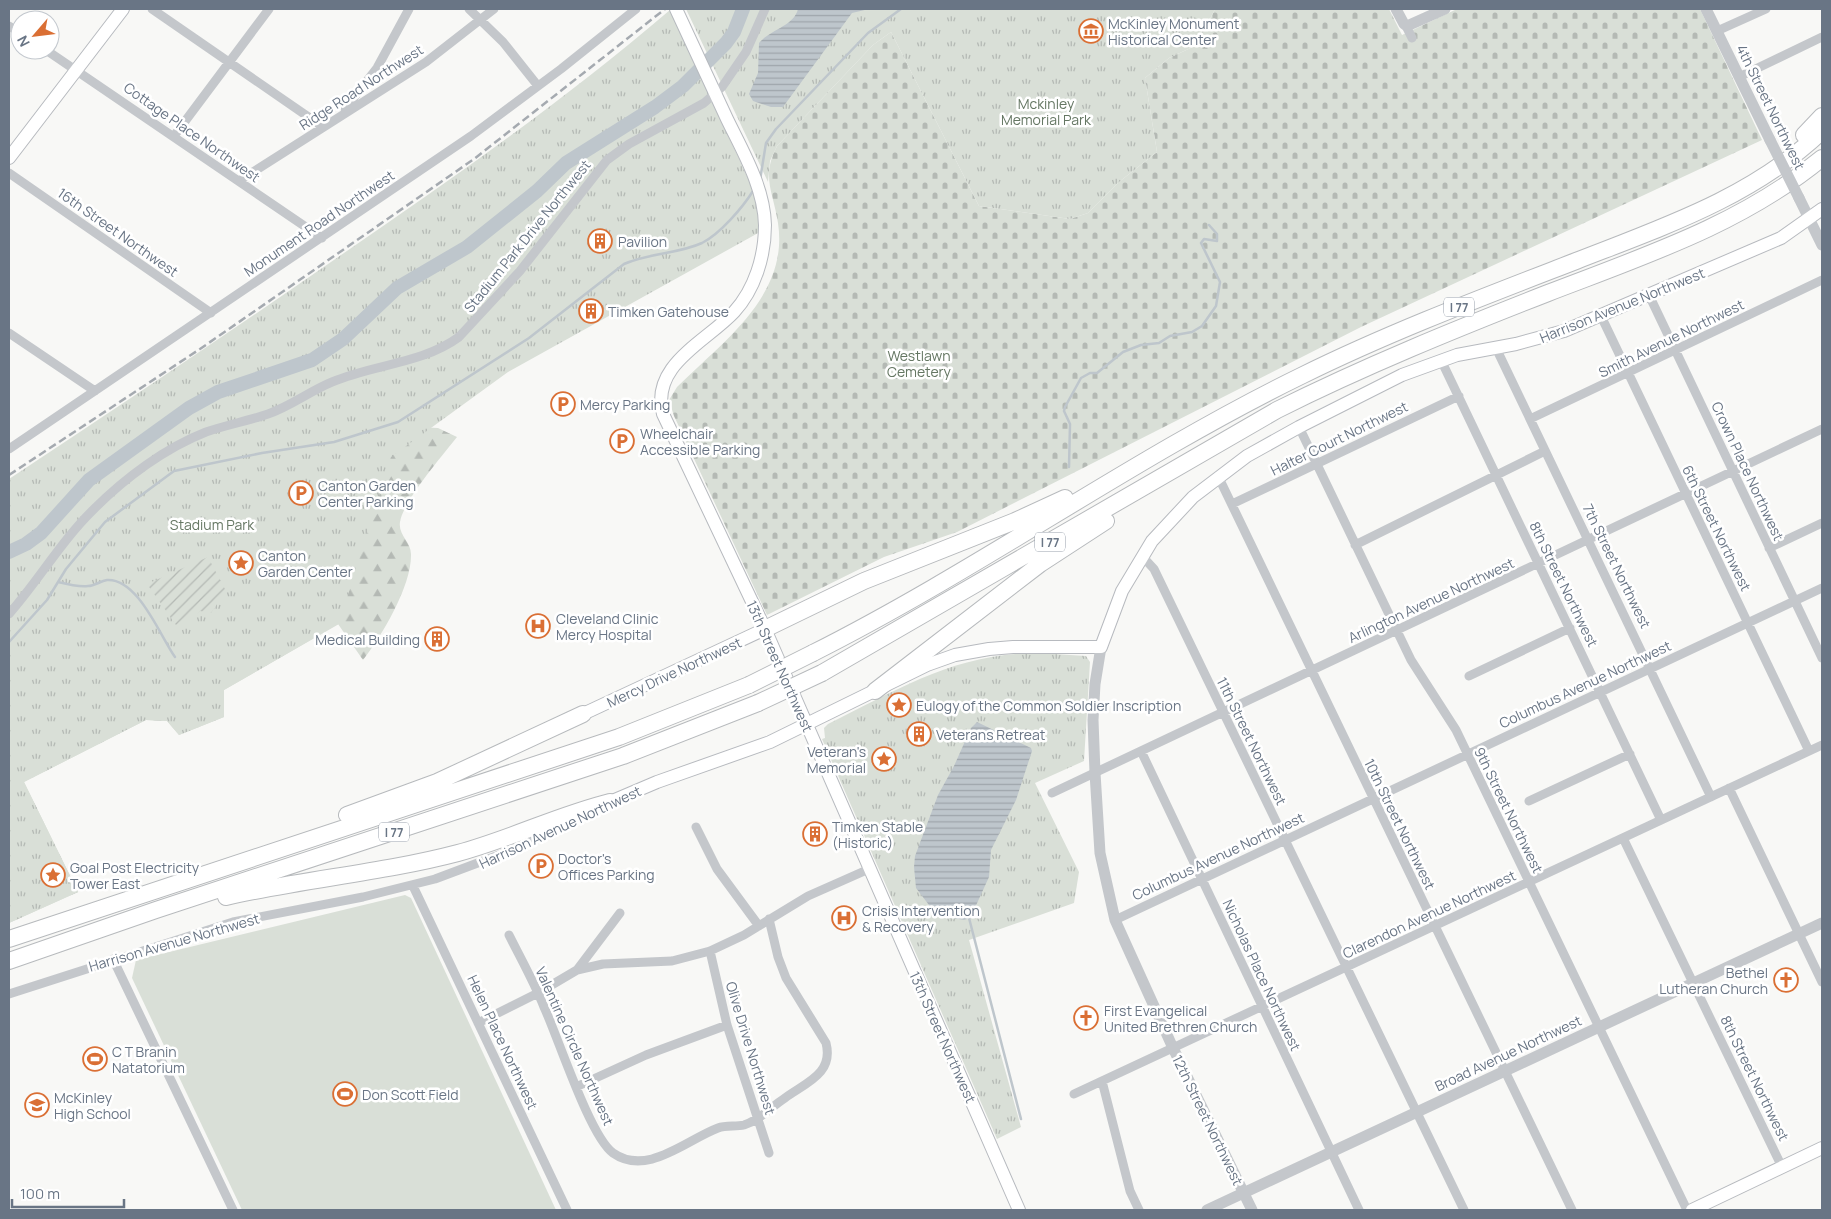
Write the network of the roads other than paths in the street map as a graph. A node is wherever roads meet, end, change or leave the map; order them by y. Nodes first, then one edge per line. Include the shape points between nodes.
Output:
1 (123, 9) edge
2 (152, 9) edge
3 (269, 9) edge
4 (409, 9) edge
5 (469, 9) edge
6 (494, 9) edge
7 (636, 9) edge
8 (676, 9) edge
9 (765, 9) edge
10 (1396, 9) edge
11 (1445, 9) edge
12 (1706, 9) edge
13 (1766, 9) edge
14 (482, 19) junction
15 (1406, 26) junction
16 (1717, 31) junction
17 (1822, 36) edge
18 (1412, 38) dead end
19 (60, 59) edge
20 (230, 63) junction
21 (76, 70) junction
22 (1739, 77) junction
23 (538, 86) junction
24 (714, 90) junction
25 (340, 116) junction
26 (1822, 116) edge
27 (323, 127) junction
28 (1822, 131) edge
29 (174, 136) junction
30 (9, 158) edge
31 (1822, 158) edge
32 (1822, 169) edge
33 (9, 173) edge
34 (239, 181) junction
35 (1714, 206) junction
36 (1822, 209) edge
37 (1810, 218) junction
38 (322, 238) junction
39 (1822, 246) edge
40 (1656, 252) junction
41 (1822, 280) edge
42 (1649, 295) junction
43 (211, 313) junction
44 (1601, 316) junction
45 (9, 333) edge
46 (1496, 348) junction
47 (1676, 351) junction
48 (1442, 360) junction
49 (1628, 374) junction
50 (95, 391) junction
51 (1459, 396) junction
52 (1277, 410) junction
53 (1530, 419) junction
54 (1212, 424) junction
55 (1298, 427) junction
56 (1822, 429) edge
57 (9, 449) edge
58 (1545, 451) junction
59 (1317, 464) junction
60 (1734, 471) junction
61 (1497, 475) junction
62 (1218, 476) junction
63 (1686, 494) junction
64 (1232, 504) junction
65 (1822, 524) edge
66 (1588, 540) junction
67 (1355, 545) junction
68 (1769, 548) junction
69 (1142, 556) junction
70 (1539, 564) junction
71 (1822, 588) edge
72 (1794, 601) junction
73 (9, 614) edge
74 (1747, 622) junction
75 (1570, 628) junction
76 (765, 629) junction
77 (1396, 632) junction
78 (1101, 647) junction
79 (1822, 658) edge
80 (1650, 669) junction
81 (1312, 671) junction
82 (1469, 676) dead end
83 (874, 691) junction
84 (1600, 692) junction
85 (1224, 713) junction
86 (583, 714) joint
87 (805, 724) junction
88 (1822, 745) edge
89 (1141, 751) junction
90 (1809, 751) junction
91 (1467, 754) junction
92 (1630, 754) junction
93 (1095, 773) junction
94 (1730, 788) junction
95 (1052, 794) dead end
96 (1711, 797) junction
97 (1373, 798) junction
98 (1530, 801) dead end
99 (610, 802) junction
100 (1661, 820) junction
101 (696, 827) dead end
102 (1623, 838) junction
103 (1284, 840) junction
104 (869, 868) junction
105 (194, 877) junction
106 (1201, 879) junction
107 (1528, 882) junction
108 (413, 886) junction
109 (620, 913) dead end
110 (769, 919) junction
111 (1115, 920) junction
112 (1822, 923) edge
113 (759, 926) junction
114 (1434, 926) junction
115 (1799, 934) junction
116 (509, 935) dead end
117 (9, 940) edge
118 (710, 951) junction
119 (28, 954) junction
120 (113, 959) junction
121 (9, 961) edge
122 (1346, 968) junction
123 (577, 970) junction
124 (1694, 982) junction
125 (1822, 982) edge
126 (538, 993) junction
127 (9, 994) edge
128 (1263, 1007) junction
129 (478, 1023) junction
130 (727, 1025) junction
131 (1599, 1027) junction
132 (1173, 1048) junction
133 (1504, 1071) junction
134 (1102, 1081) junction
135 (576, 1087) junction
136 (1074, 1094) dead end
137 (1416, 1112) junction
138 (758, 1118) junction
139 (1822, 1148) edge
140 (1331, 1152) junction
141 (769, 1153) dead end
142 (1782, 1167) junction
143 (1243, 1193) junction
144 (233, 1210) edge
145 (567, 1210) edge
146 (1019, 1210) edge
147 (1139, 1210) edge
148 (1207, 1210) edge
149 (1252, 1210) edge
150 (1359, 1210) edge
151 (1464, 1210) edge
152 (1572, 1210) edge
153 (1687, 1210) edge
154 (1692, 1210) edge

1 - 21 main road
2 - 20 street
3 - 20 street
4 - 25 street via 377,68
5 - 14 street
6 - 14 street, Ridge Road Northwest
7 - 23 street, Monument Road Northwest
8 - 24 main road
9 - 24 street, Stadium Park Drive Northwest via 737,69
10 - 15 street
11 - 15 street
12 - 16 street, 4th Street Northwest
13 - 16 street
14 - 23 street
14 - 25 street, Ridge Road Northwest via 426,62
15 - 18 street
16 - 22 street, 4th Street Northwest
17 - 22 street
19 - 21 street, Cottage Place Northwest
20 - 27 street
20 - 29 street
21 - 29 street, Cottage Place Northwest
21 - 30 main road
22 - 37 street, 4th Street Northwest, bridge
23 - 38 street, Monument Road Northwest
24 - 73 street, Stadium Park Drive Northwest via 699,106 606,160 520,271 448,346 424,356 334,381 282,408 207,432 174,449 131,477 94,509
24 - 76 main road, 13th Street Northwest via 762,198 765,237 754,281 734,312 670,369 661,398 667,423
25 - 27 street, Ridge Road Northwest
26 - 35 highway via 1783,153
27 - 34 street, Ridge Road Northwest
28 - 35 highway, I 77 via 1775,170
29 - 34 street, Cottage Place Northwest
31 - 40 highway, I 77 via 1751,208
32 - 40 highway via 1780,200 1735,226 1684,249
33 - 43 street, 16th Street Northwest
34 - 38 street, Cottage Place Northwest
35 - 54 highway, I 77 via 1380,339 1299,377
36 - 37 main road, Harrison Avenue Northwest
37 - 39 street, 4th Street Northwest
37 - 42 main road, Harrison Avenue Northwest via 1772,242
38 - 43 street, Monument Road Northwest
40 - 52 highway, I 77 via 1417,345
41 - 47 street, Smith Avenue Northwest
42 - 44 main road, Harrison Avenue Northwest
42 - 47 street, Crown Place Northwest
43 - 50 street, Monument Road Northwest
44 - 46 main road, Harrison Avenue Northwest via 1550,336
44 - 49 street, 6th Street Northwest
45 - 50 street
46 - 48 main road, Harrison Avenue Northwest
46 - 53 street, 7th Street Northwest
47 - 49 street, Smith Avenue Northwest
47 - 60 street, Crown Place Northwest
48 - 51 street, 8th Street Northwest
48 - 55 main road, Harrison Avenue Northwest via 1382,384
49 - 53 street, Smith Avenue Northwest
49 - 63 street, 6th Street Northwest
50 - 57 street, Monument Road Northwest
51 - 59 street, Halter Court Northwest
51 - 61 street, 8th Street Northwest
52 - 83 highway via 1222,450 1056,554
52 - 119 highway, I 77, bridge via 822,672 758,702 623,756
53 - 58 street, 7th Street Northwest
54 - 76 highway via 1175,436 1051,505 864,581
54 - 105 highway, I 77, bridge via 884,615 749,685 619,736
55 - 59 street, 9th Street Northwest
55 - 62 main road, Harrison Avenue Northwest
56 - 60 street, Arlington Avenue Northwest
58 - 61 street
58 - 66 street, 7th Street Northwest
59 - 64 street, Halter Court Northwest
59 - 67 street, 9th Street Northwest
60 - 63 street, Arlington Avenue Northwest
60 - 68 street, Crown Place Northwest
61 - 67 street
61 - 70 street, 8th Street Northwest
62 - 64 street, 10th Street Northwest
62 - 69 main road, Harrison Avenue Northwest via 1181,509
63 - 66 street, Arlington Avenue Northwest
63 - 74 street, 6th Street Northwest
64 - 81 street, 10th Street Northwest
65 - 68 street
66 - 70 street, Arlington Avenue Northwest
66 - 80 street, 7th Street Northwest
67 - 77 street, 9th Street Northwest
68 - 72 street, Crown Place Northwest
69 - 78 main road, Harrison Avenue Northwest via 1119,598
69 - 85 street, 11th Street Northwest via 1154,569
70 - 75 street, 8th Street Northwest
70 - 77 street, Arlington Avenue Northwest
71 - 72 street, Columbus Avenue Northwest
72 - 74 street, Columbus Avenue Northwest
72 - 79 street, Crown Place Northwest
74 - 80 street, Columbus Avenue Northwest
74 - 90 street, 6th Street Northwest
75 - 82 street
75 - 84 street, 8th Street Northwest
76 - 86 main road, Mercy Drive Northwest
76 - 87 main road, 13th Street Northwest
77 - 81 street, Arlington Avenue Northwest
77 - 91 street, 9th Street Northwest via 1456,730
78 - 83 main road, Harrison Avenue Northwest via 1013,647 971,651 927,665
78 - 93 street, 12th Street Northwest via 1093,720
80 - 84 street, Columbus Avenue Northwest
80 - 96 street, 7th Street Northwest
81 - 85 street, Arlington Avenue Northwest
81 - 97 street, 10th Street Northwest
83 - 87 main road, Harrison Avenue Northwest
84 - 91 street, Columbus Avenue Northwest
84 - 92 street, 8th Street Northwest
85 - 89 street, Arlington Avenue Northwest
85 - 103 street, 11th Street Northwest
86 - 105 highway via 437,782 272,842
87 - 99 main road, Harrison Avenue Northwest via 747,751
87 - 104 main road, 13th Street Northwest
88 - 90 street, Clarendon Avenue Northwest
89 - 93 street, Arlington Avenue Northwest
89 - 106 street, Nicholas Place Northwest
90 - 94 street, Clarendon Avenue Northwest
91 - 97 street, Columbus Avenue Northwest
91 - 107 street, 9th Street Northwest
92 - 98 street
92 - 100 street, 8th Street Northwest
93 - 95 street, Arlington Avenue Northwest
93 - 111 street, 12th Street Northwest via 1100,853
94 - 96 street, Clarendon Avenue Northwest
94 - 115 street
96 - 100 street, Clarendon Avenue Northwest
97 - 103 street, Columbus Avenue Northwest
97 - 114 street, 10th Street Northwest
99 - 108 street, Harrison Avenue Northwest via 498,857
99 - 119 highway via 456,854 212,900 62,950
100 - 102 street, Clarendon Avenue Northwest
101 - 113 street via 717,869
102 - 107 street, Clarendon Avenue Northwest
102 - 124 street, 8th Street Northwest
103 - 106 street, Columbus Avenue Northwest
103 - 122 street, 11th Street Northwest
104 - 110 street via 808,896
104 - 146 main road, 13th Street Northwest
105 - 117 highway, I 77
106 - 111 street, Columbus Avenue Northwest
106 - 128 street, Nicholas Place Northwest
107 - 114 street, Clarendon Avenue Northwest
107 - 131 street, 9th Street Northwest
108 - 120 street, Harrison Avenue Northwest via 233,922
108 - 129 street, Helen Place Northwest
109 - 123 street
110 - 113 street
110 - 138 street, Valentine Circle Northwest via 783,972 823,1036 828,1054 825,1066 814,1080
111 - 132 street, 12th Street Northwest
112 - 115 street, Broad Avenue Northwest
113 - 118 street
114 - 122 street, Clarendon Avenue Northwest
114 - 133 street, 10th Street Northwest
115 - 124 street, Broad Avenue Northwest
115 - 125 street
116 - 126 street, Valentine Circle Northwest
118 - 123 street via 672,960 603,964
118 - 130 street, Olive Drive Northwest
119 - 121 highway, I 77
120 - 127 street, Harrison Avenue Northwest
120 - 144 street
122 - 128 street, Clarendon Avenue Northwest
122 - 137 street, 11th Street Northwest
123 - 126 street
124 - 131 street, Broad Avenue Northwest
124 - 142 street, 8th Street Northwest
126 - 129 street
126 - 135 street, Valentine Circle Northwest
128 - 132 street, Clarendon Avenue Northwest
128 - 140 street, Nicholas Place Northwest
129 - 145 street, Helen Place Northwest
130 - 135 street via 646,1055
130 - 138 street, Olive Drive Northwest
131 - 133 street, Broad Avenue Northwest
131 - 153 street, 9th Street Northwest
132 - 134 street, Clarendon Avenue Northwest
132 - 143 street, 12th Street Northwest
133 - 137 street, Broad Avenue Northwest
133 - 152 street, 10th Street Northwest
134 - 136 street, Clarendon Avenue Northwest
134 - 147 street via 1130,1191
135 - 138 street, Valentine Circle Northwest via 605,1146 634,1162 656,1158 720,1128
137 - 140 street, Broad Avenue Northwest
137 - 151 street, 11th Street Northwest
138 - 141 street, Olive Drive Northwest
139 - 142 main road
140 - 143 street, Broad Avenue Northwest
140 - 150 street, Nicholas Place Northwest
142 - 154 main road
143 - 148 street, Broad Avenue Northwest
143 - 149 street, 12th Street Northwest

